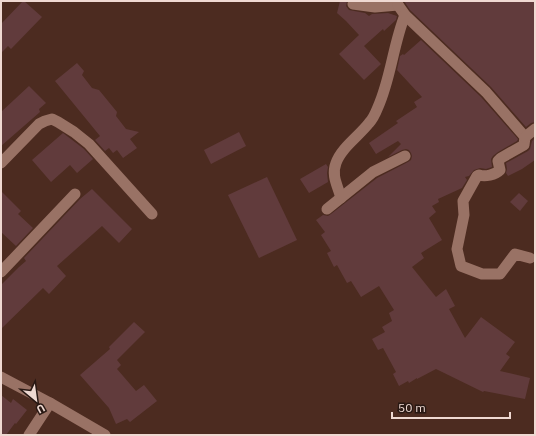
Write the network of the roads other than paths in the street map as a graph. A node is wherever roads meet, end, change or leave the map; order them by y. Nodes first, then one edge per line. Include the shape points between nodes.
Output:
1 (400, 3) edge
2 (353, 4) dead end
3 (405, 15) junction
4 (535, 129) edge
5 (525, 137) junction
6 (405, 156) dead end
7 (1, 163) edge
8 (75, 194) dead end
9 (342, 198) junction
10 (327, 209) dead end
11 (152, 214) dead end
12 (530, 258) dead end
13 (1, 272) edge
14 (1, 377) edge
15 (50, 403) junction
16 (29, 435) edge
17 (105, 435) edge

1 - 2 street via 375,7
1 - 3 street
3 - 5 street via 486,92
3 - 9 street via 378,107 370,122 339,155 335,164 333,174
4 - 5 street
5 - 12 street via 524,145 498,161 500,170 477,176 463,201 464,215 457,250 461,266 482,274 500,274 514,254
6 - 9 street via 373,172
7 - 11 street via 39,124 52,120 58,122 89,144
8 - 13 street
9 - 10 street
14 - 15 street
15 - 16 street
15 - 17 street

